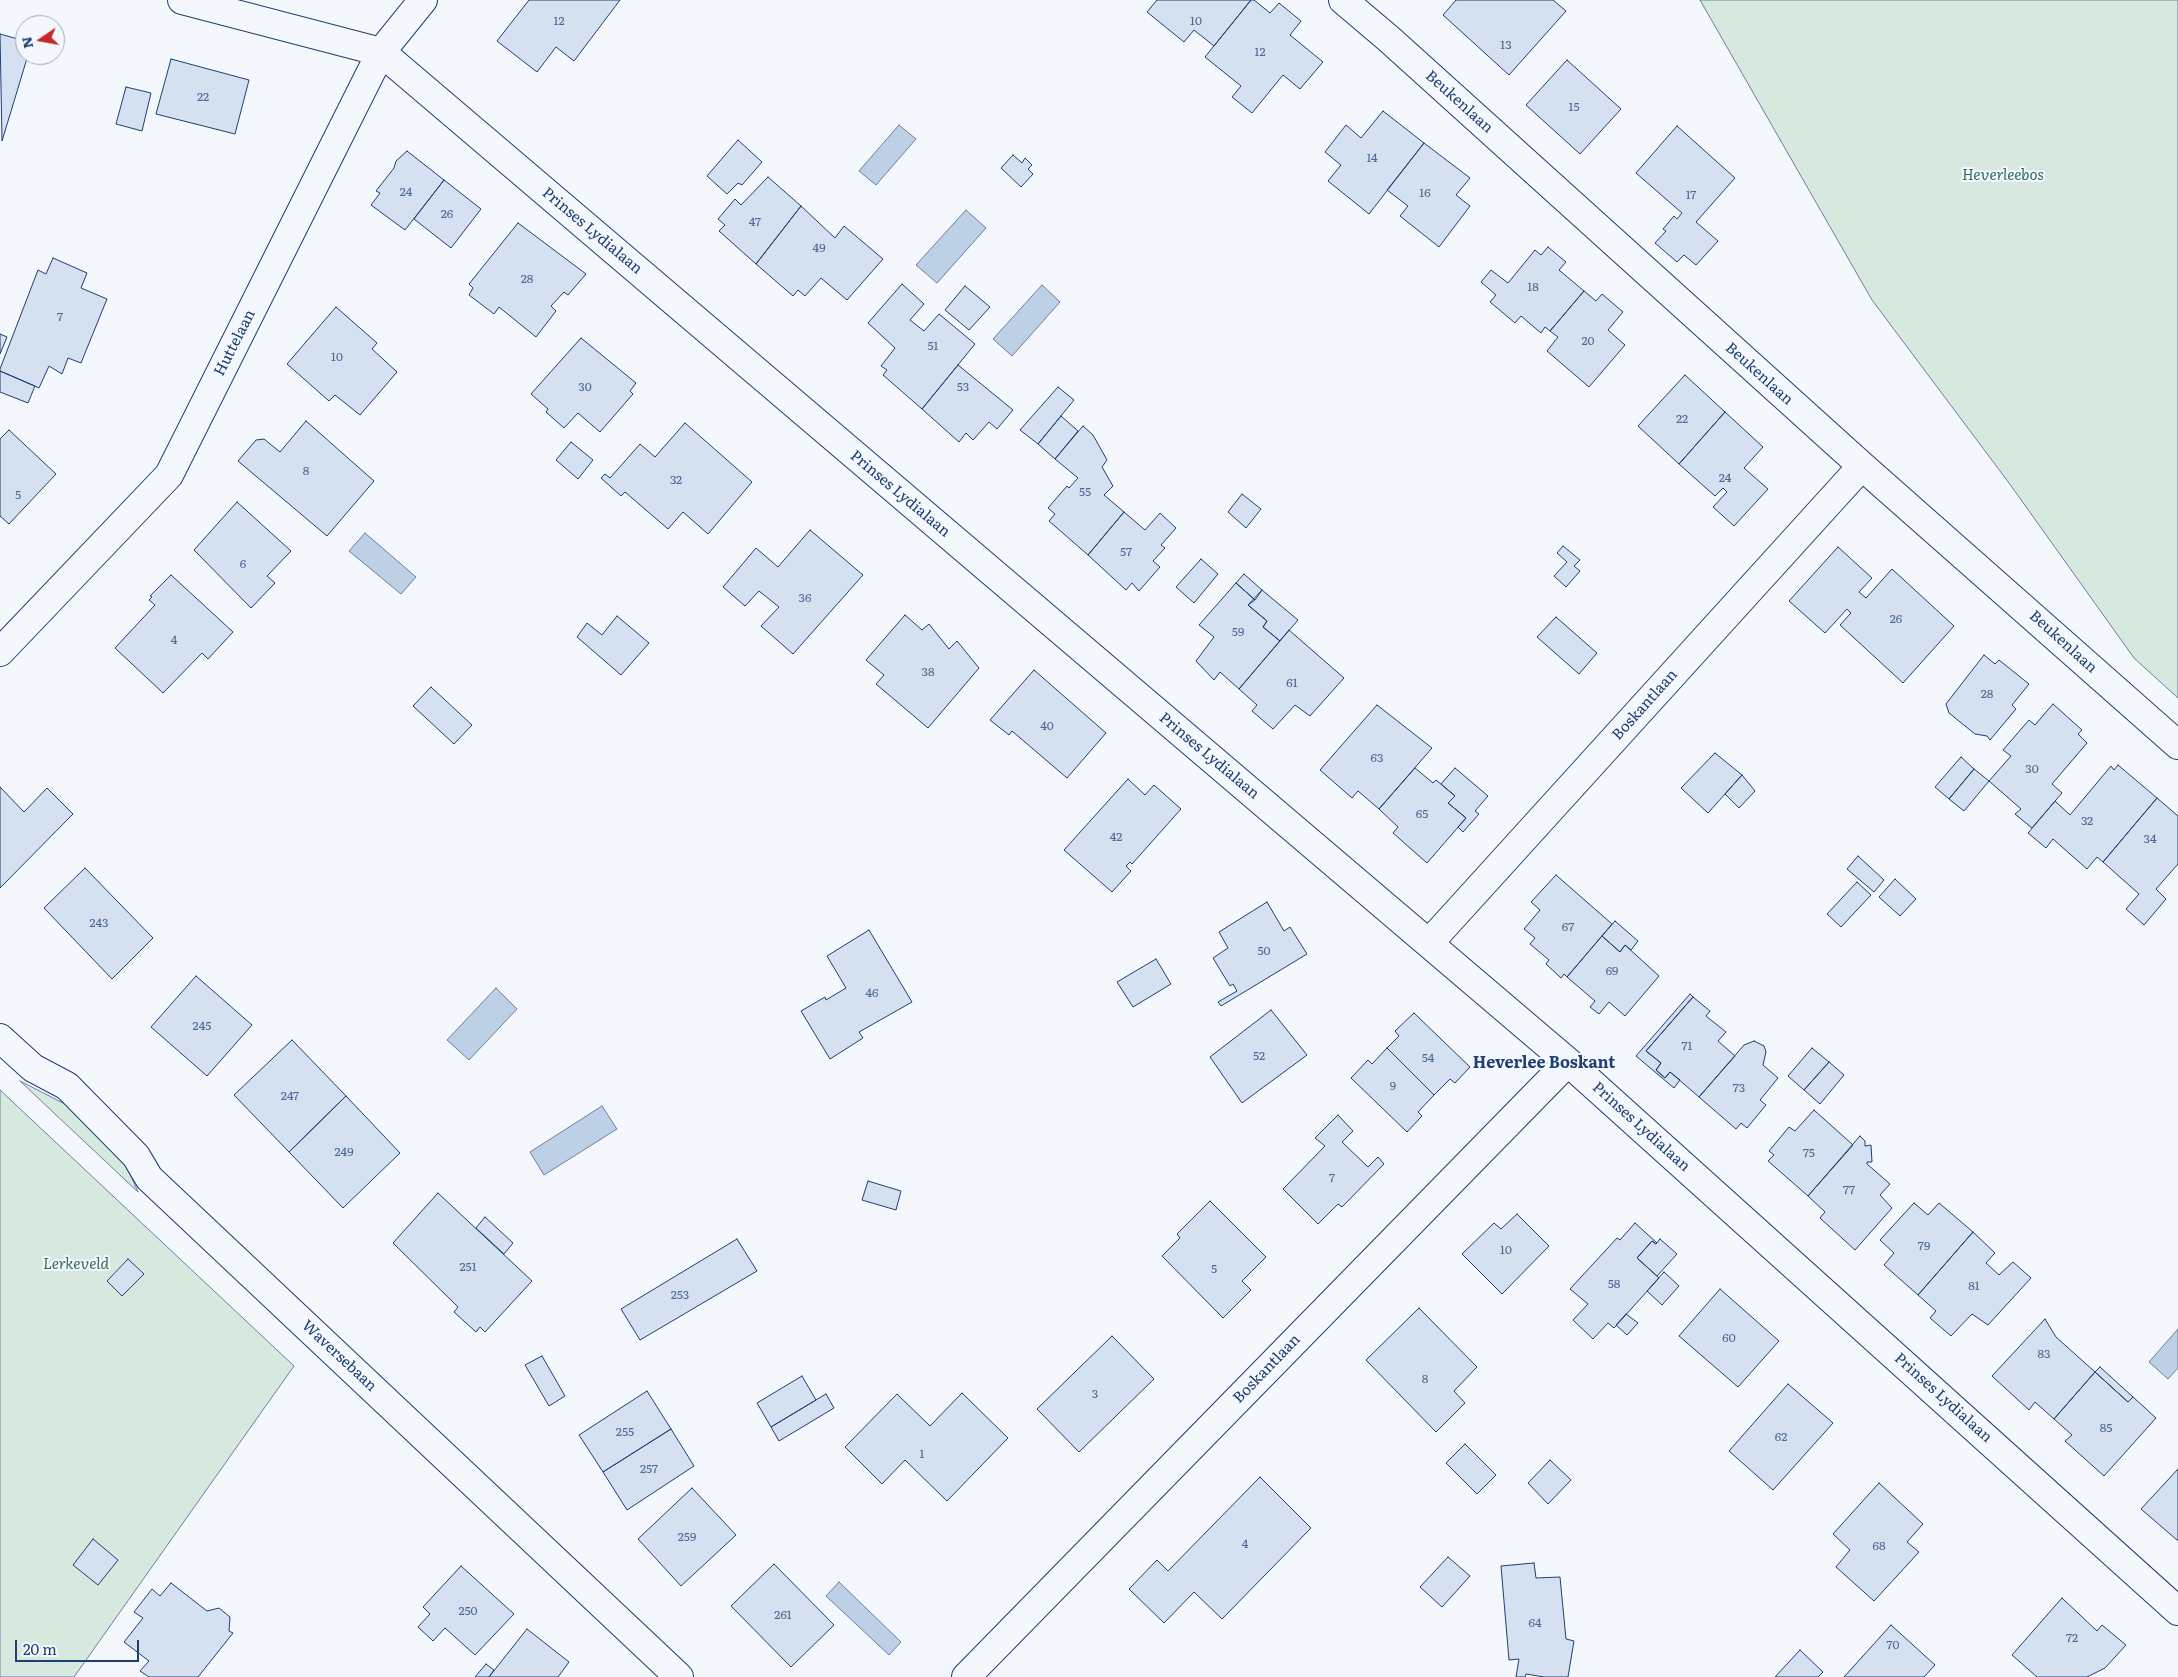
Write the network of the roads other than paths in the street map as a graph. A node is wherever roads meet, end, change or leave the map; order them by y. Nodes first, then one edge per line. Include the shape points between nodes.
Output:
1 (182, 0) edge
2 (423, 0) edge
3 (1343, 0) edge
4 (381, 52) junction
5 (1862, 466) junction
6 (0, 652) edge
7 (2178, 745) edge
8 (1429, 943) junction
9 (0, 1038) edge
10 (1568, 1062) junction
11 (2178, 1611) edge
12 (678, 1677) edge
13 (966, 1677) edge

1 - 4 street, Prinses Lydialaan
2 - 4 street, Huttelaan
3 - 5 street, Beukenlaan
4 - 6 street, Huttelaan via 169,475
4 - 8 street, Prinses Lydialaan
5 - 7 street, Beukenlaan
5 - 8 street, Boskantlaan
8 - 10 street, Prinses Lydialaan
9 - 12 street, Waversebaan via 33,1068 67,1086 136,1156 149,1178
10 - 11 street, Prinses Lydialaan
10 - 13 street, Boskantlaan

